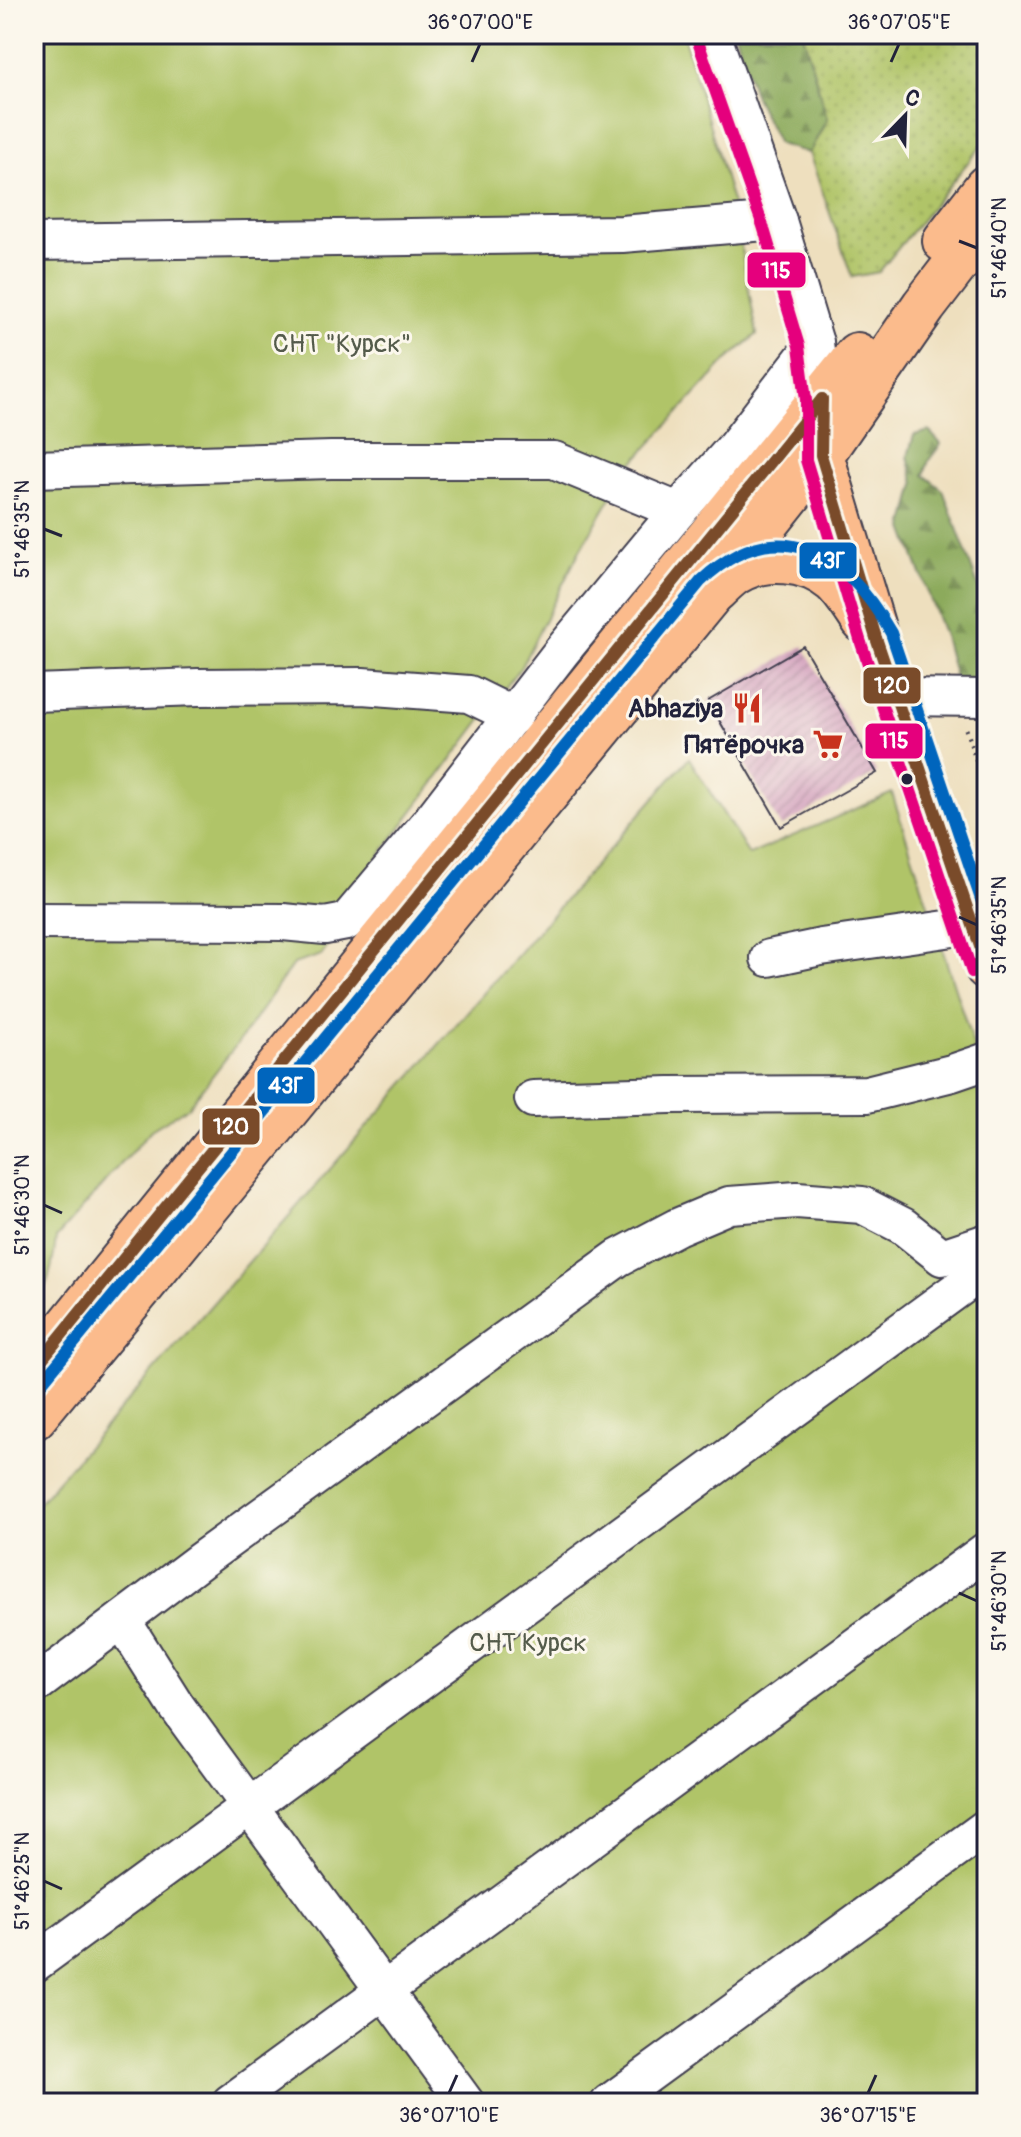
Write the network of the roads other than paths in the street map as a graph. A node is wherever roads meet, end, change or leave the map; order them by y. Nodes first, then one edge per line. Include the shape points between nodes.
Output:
1 (712, 34) edge
2 (986, 217) edge
3 (778, 221) junction
4 (34, 242) edge
5 (815, 343) junction
6 (822, 399) junction
7 (821, 455) junction
8 (34, 469) edge
9 (678, 511) junction
10 (713, 591) junction
11 (876, 638) junction
12 (34, 693) edge
13 (896, 697) junction
14 (972, 698) edge
15 (514, 716) junction
16 (34, 921) edge
17 (974, 925) junction
18 (769, 958) dead end
19 (987, 967) edge
20 (987, 1061) edge
21 (533, 1099) dead end
22 (987, 1242) edge
23 (987, 1268) edge
24 (34, 1369) edge
25 (34, 1417) edge
26 (987, 1550) edge
27 (122, 1620) junction
28 (34, 1686) edge
29 (249, 1807) junction
30 (987, 1827) edge
31 (34, 1964) edge
32 (385, 1990) junction
33 (230, 2103) edge
34 (466, 2103) edge
35 (609, 2103) edge

1 - 3 street
2 - 6 main road
2 - 7 main road
3 - 4 street via 622,234
3 - 5 street
5 - 6 street
5 - 9 street
6 - 7 main road
6 - 24 main road
7 - 10 main road
7 - 11 main road
8 - 9 street via 554,460
9 - 15 street
10 - 11 main road via 734,573 760,562 801,564 834,582
10 - 25 main road
11 - 13 main road
12 - 15 street via 362,686 469,694
13 - 14 street
13 - 17 main road
15 - 16 street via 346,922 325,926
17 - 18 street
17 - 19 main road
20 - 21 street via 867,1094
22 - 27 street via 942,1257 903,1226 862,1205 797,1200 729,1205 677,1227 618,1258
23 - 29 street
26 - 32 street
27 - 28 street
27 - 29 street
29 - 31 street
29 - 32 street
30 - 35 street
32 - 33 street
32 - 34 street

